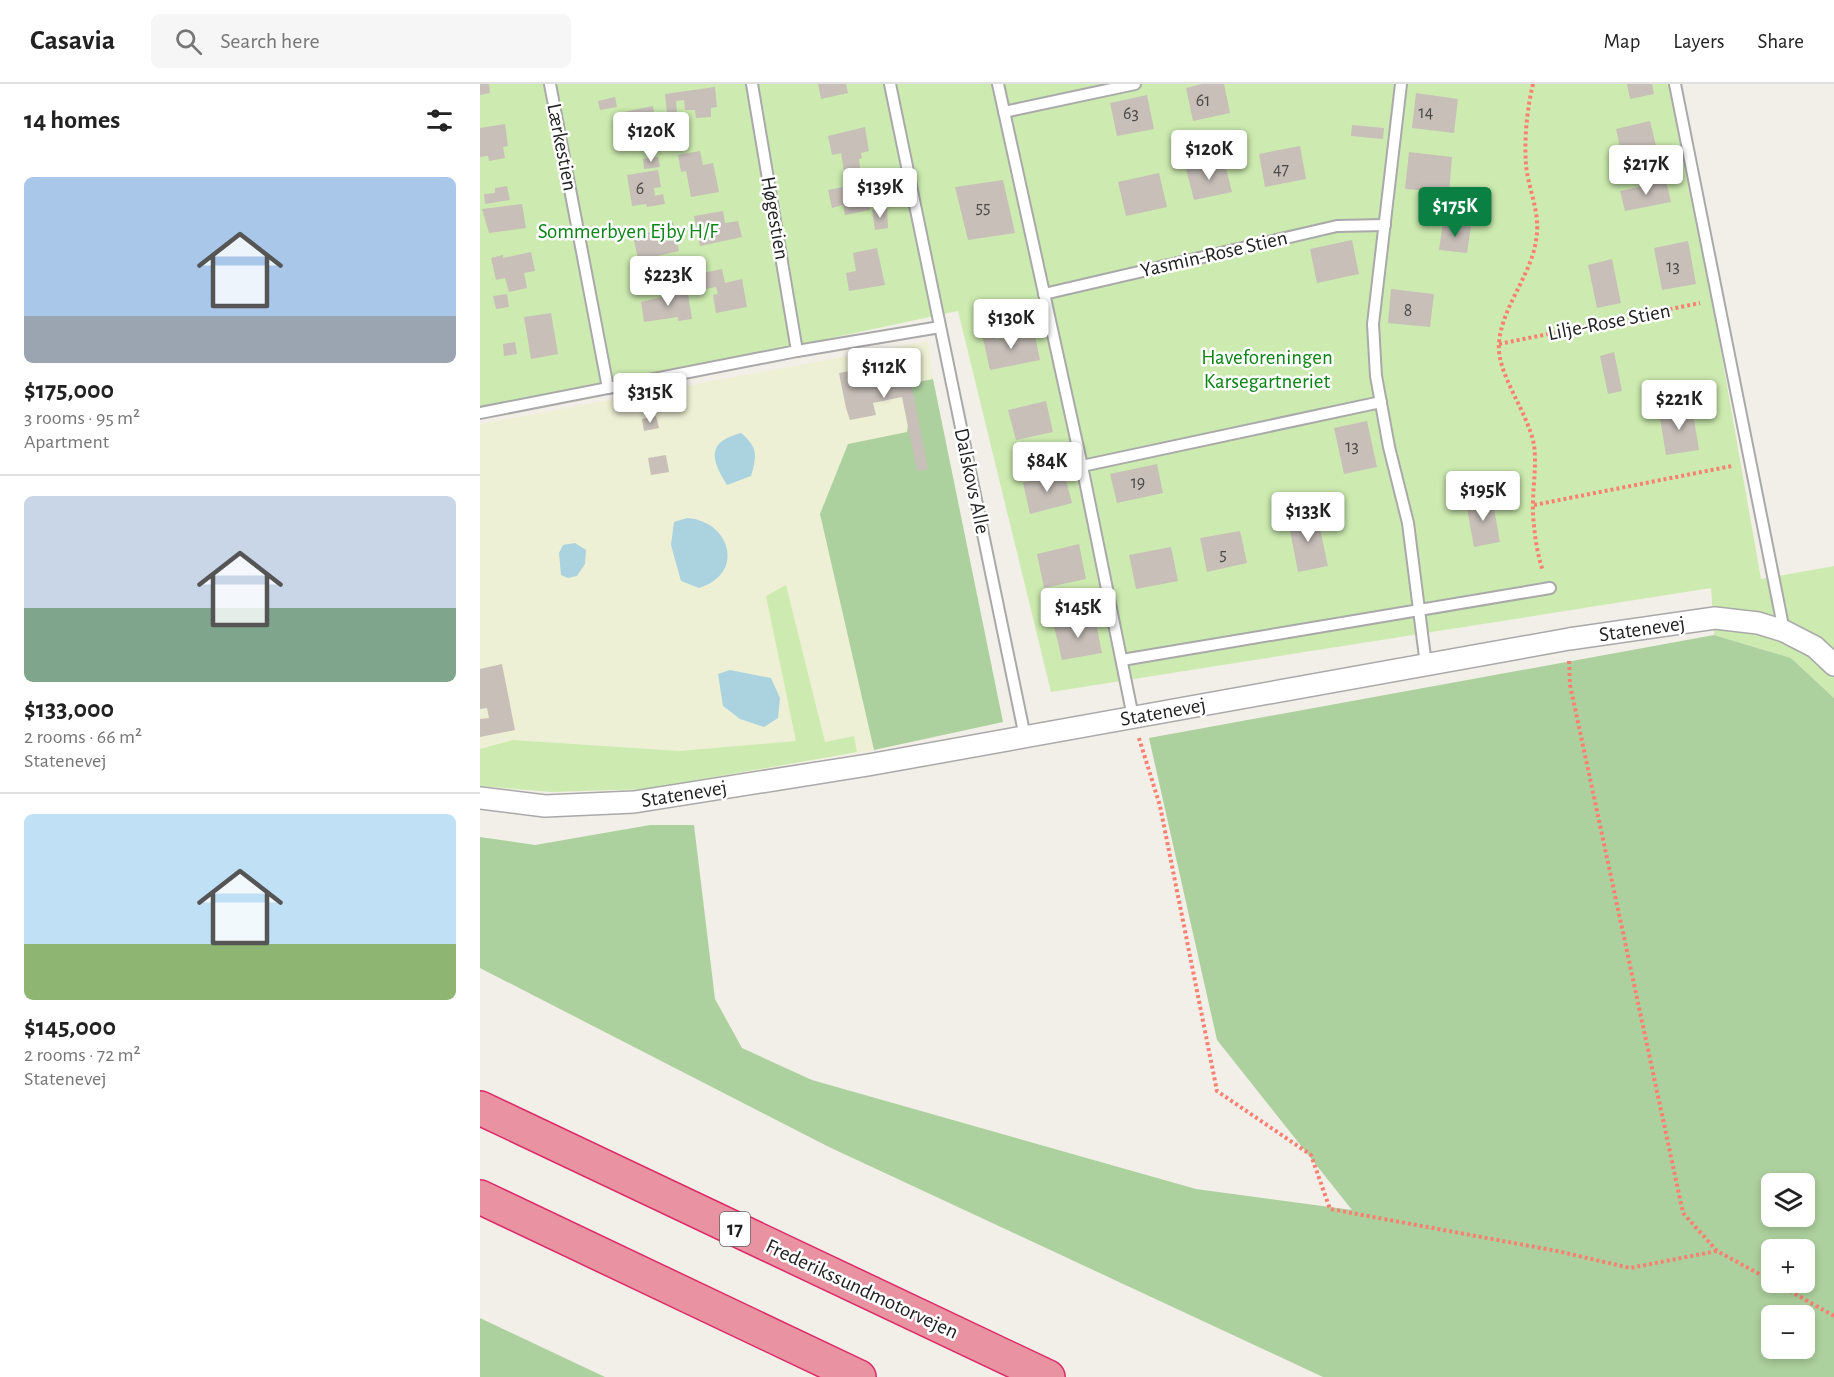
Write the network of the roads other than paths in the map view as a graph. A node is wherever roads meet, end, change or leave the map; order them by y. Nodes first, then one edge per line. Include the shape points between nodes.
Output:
1 (550, 84) edge
2 (752, 84) edge
3 (890, 84) edge
4 (998, 84) edge
5 (1135, 84) edge
6 (1401, 84) edge
7 (1675, 84) edge
8 (1004, 112) junction
9 (1385, 225) junction
10 (1044, 294) junction
11 (940, 327) junction
12 (797, 351) junction
13 (608, 388) junction
14 (1381, 402) junction
15 (480, 413) edge
16 (1082, 466) junction
17 (1550, 588) road end
18 (1419, 609) junction
19 (1784, 631) junction
20 (1122, 660) junction
21 (1834, 664) edge
22 (1426, 665) junction
23 (1133, 717) junction
24 (1025, 737) junction
25 (480, 798) edge
26 (480, 1108) edge
27 (480, 1197) edge
28 (859, 1377) edge
29 (1048, 1377) edge

1 - 13 lane, Lærkestien
2 - 12 lane, Høgestien
3 - 11 lane, Dalskovs Alle
4 - 8 lane
5 - 8 lane
6 - 9 lane
7 - 19 lane
8 - 10 lane
9 - 10 lane, Yasmin-Rose Stien via 1337,226
9 - 14 lane via 1373,324
10 - 16 lane
11 - 12 lane
11 - 24 lane, Dalskovs Alle
12 - 13 lane
13 - 15 lane
14 - 16 lane
14 - 18 lane via 1408,523
16 - 20 lane
17 - 18 lane
18 - 20 lane
18 - 22 lane
19 - 21 street, Statenevej via 1815,647
19 - 22 street, Statenevej via 1758,623 1715,618
20 - 23 lane
22 - 23 street, Statenevej
23 - 24 street, Statenevej
24 - 25 street, Statenevej via 634,802 545,806
26 - 29 highway, Frederikssundmotorvejen / 17
27 - 28 highway

